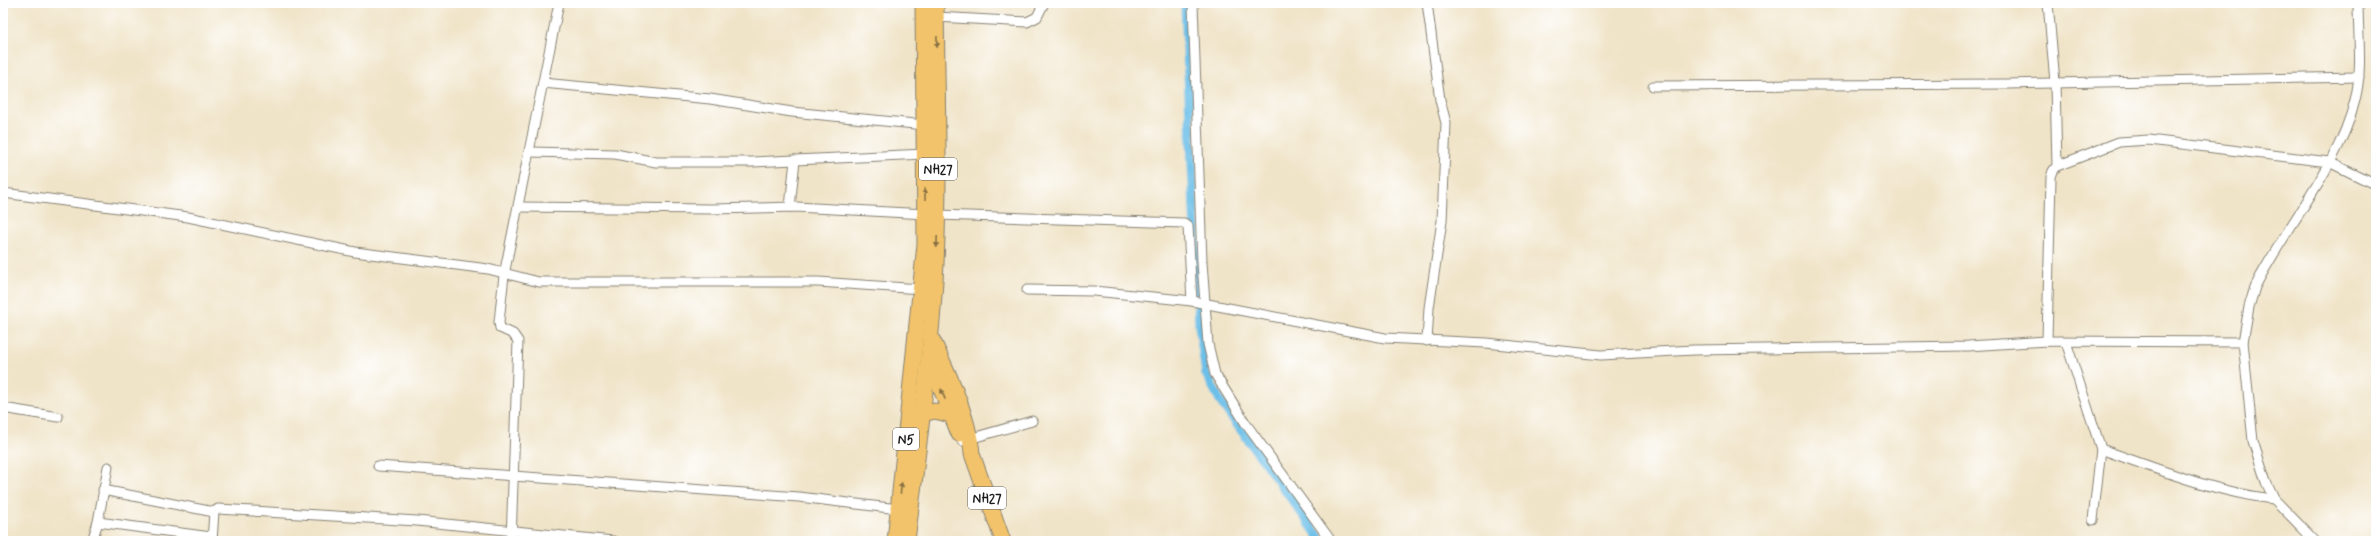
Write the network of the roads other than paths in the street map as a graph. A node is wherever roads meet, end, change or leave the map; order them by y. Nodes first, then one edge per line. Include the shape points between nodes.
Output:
1 (559, 3) edge
2 (923, 3) edge
3 (1044, 3) edge
4 (1194, 3) edge
5 (1427, 3) edge
6 (2048, 3) edge
7 (2358, 3) edge
8 (936, 10) edge
9 (2359, 77) junction
10 (2055, 82) junction
11 (543, 83) junction
12 (1653, 86) dead end
13 (925, 125) junction
14 (530, 152) junction
15 (925, 154) junction
16 (795, 160) junction
17 (2329, 162) junction
18 (2058, 166) junction
19 (2376, 185) edge
20 (3, 193) edge
21 (518, 206) junction
22 (790, 208) junction
23 (932, 215) junction
24 (504, 275) junction
25 (921, 289) junction
26 (1027, 290) dead end
27 (1192, 301) junction
28 (1205, 303) junction
29 (923, 336) junction
30 (1427, 341) junction
31 (2047, 341) junction
32 (2066, 342) junction
33 (2243, 342) junction
34 (928, 357) junction
35 (3, 408) edge
36 (922, 414) junction
37 (951, 415) junction
38 (58, 417) dead end
39 (1032, 421) dead end
40 (966, 440) junction
41 (2100, 449) junction
42 (378, 466) dead end
43 (108, 467) dead end
44 (512, 474) junction
45 (103, 490) junction
46 (2274, 499) junction
47 (898, 509) junction
48 (214, 512) junction
49 (2093, 520) dead end
50 (98, 522) junction
51 (511, 531) junction
52 (212, 539) edge
53 (92, 541) edge
54 (511, 541) edge
55 (613, 541) edge
56 (894, 541) edge
57 (907, 541) edge
58 (1003, 541) edge
59 (1331, 541) edge
60 (2315, 541) edge

1 - 11 street
2 - 13 highway, NH27
3 - 8 street via 1037,17 1027,22
4 - 28 street
5 - 30 street via 1440,100 1446,123 1442,221 1429,308
6 - 10 street
7 - 9 street
8 -> 23 highway, NH27 via 939,132
9 - 10 street
9 - 17 street via 2348,120
10 - 12 street via 1769,87
10 - 18 street
11 - 13 street via 710,99 792,112
11 - 14 street
13 - 15 highway, NH27
14 - 16 street via 615,154 656,162
14 - 21 street
15 - 16 street
23 -> 15 highway, NH27
16 - 22 street
17 - 18 street via 2134,139 2119,142
17 - 19 street
17 - 33 street via 2255,287
18 - 31 street via 2051,177
20 - 24 street via 188,217 355,252 488,269
21 - 22 street
21 - 24 street
22 - 23 street
23 - 25 highway, NH27
23 - 27 street via 1184,223 1188,226
23 -> 29 highway, NH27
24 - 25 street via 539,282 818,282
24 - 44 street via 499,325 513,334 518,341
25 - 29 highway, NH27 via 918,317
26 - 27 street via 1094,291
27 - 28 street
28 - 30 street via 1385,338
28 - 59 street via 1208,344 1215,374 1246,424
29 - 34 highway, NH27
29 - 40 highway, NH27 via 943,363
47 -> 29 highway, N5
30 - 31 street via 1486,343 1601,355 1694,350 1968,346
31 - 32 street
32 - 33 street
32 - 41 street
33 - 46 street via 2253,441
34 - 36 highway, N5
37 -> 34 highway, NH27
35 - 38 street
36 - 37 highway via 935,411
36 - 57 highway, N5
37 - 40 highway, NH27
39 - 40 street
40 - 58 highway, NH27
41 - 46 street via 2195,480
41 - 49 street
42 - 44 street
43 - 45 street
44 - 47 street via 799,497
44 - 51 street
45 - 48 street
45 - 50 street
46 - 60 street
47 - 56 highway, N5
48 - 51 street via 218,509 400,520
48 - 52 street
50 - 52 street
50 - 53 street
51 - 54 street
51 - 55 street

